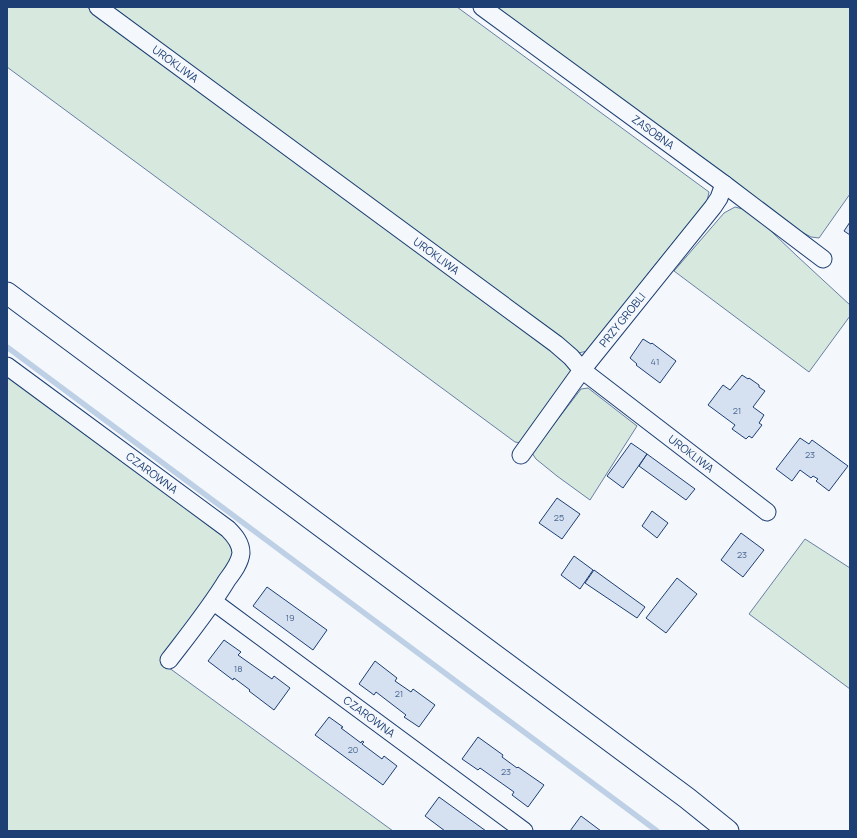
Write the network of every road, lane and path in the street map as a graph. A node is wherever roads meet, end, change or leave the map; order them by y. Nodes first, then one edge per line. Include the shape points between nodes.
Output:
1 (98, 7) edge
2 (482, 7) edge
3 (724, 184) junction
4 (823, 259) dead end
5 (7, 293) edge
6 (7, 366) edge
7 (582, 370) junction
8 (521, 456) dead end
9 (767, 512) dead end
10 (214, 602) junction
11 (169, 660) dead end
12 (524, 831) edge
13 (728, 831) edge

1 - 7 street, UROKLIWA via 556,344
2 - 3 street, ZASOBNA
3 - 4 street, ZASOBNA
3 - 7 street, PRZY GROBLI via 713,207
5 - 13 street
6 - 10 street, CZAROWNA via 235,536 241,552 240,561
7 - 8 street, PRZY GROBLI
7 - 9 street, UROKLIWA
10 - 11 street, CZAROWNA
10 - 12 street, CZAROWNA

